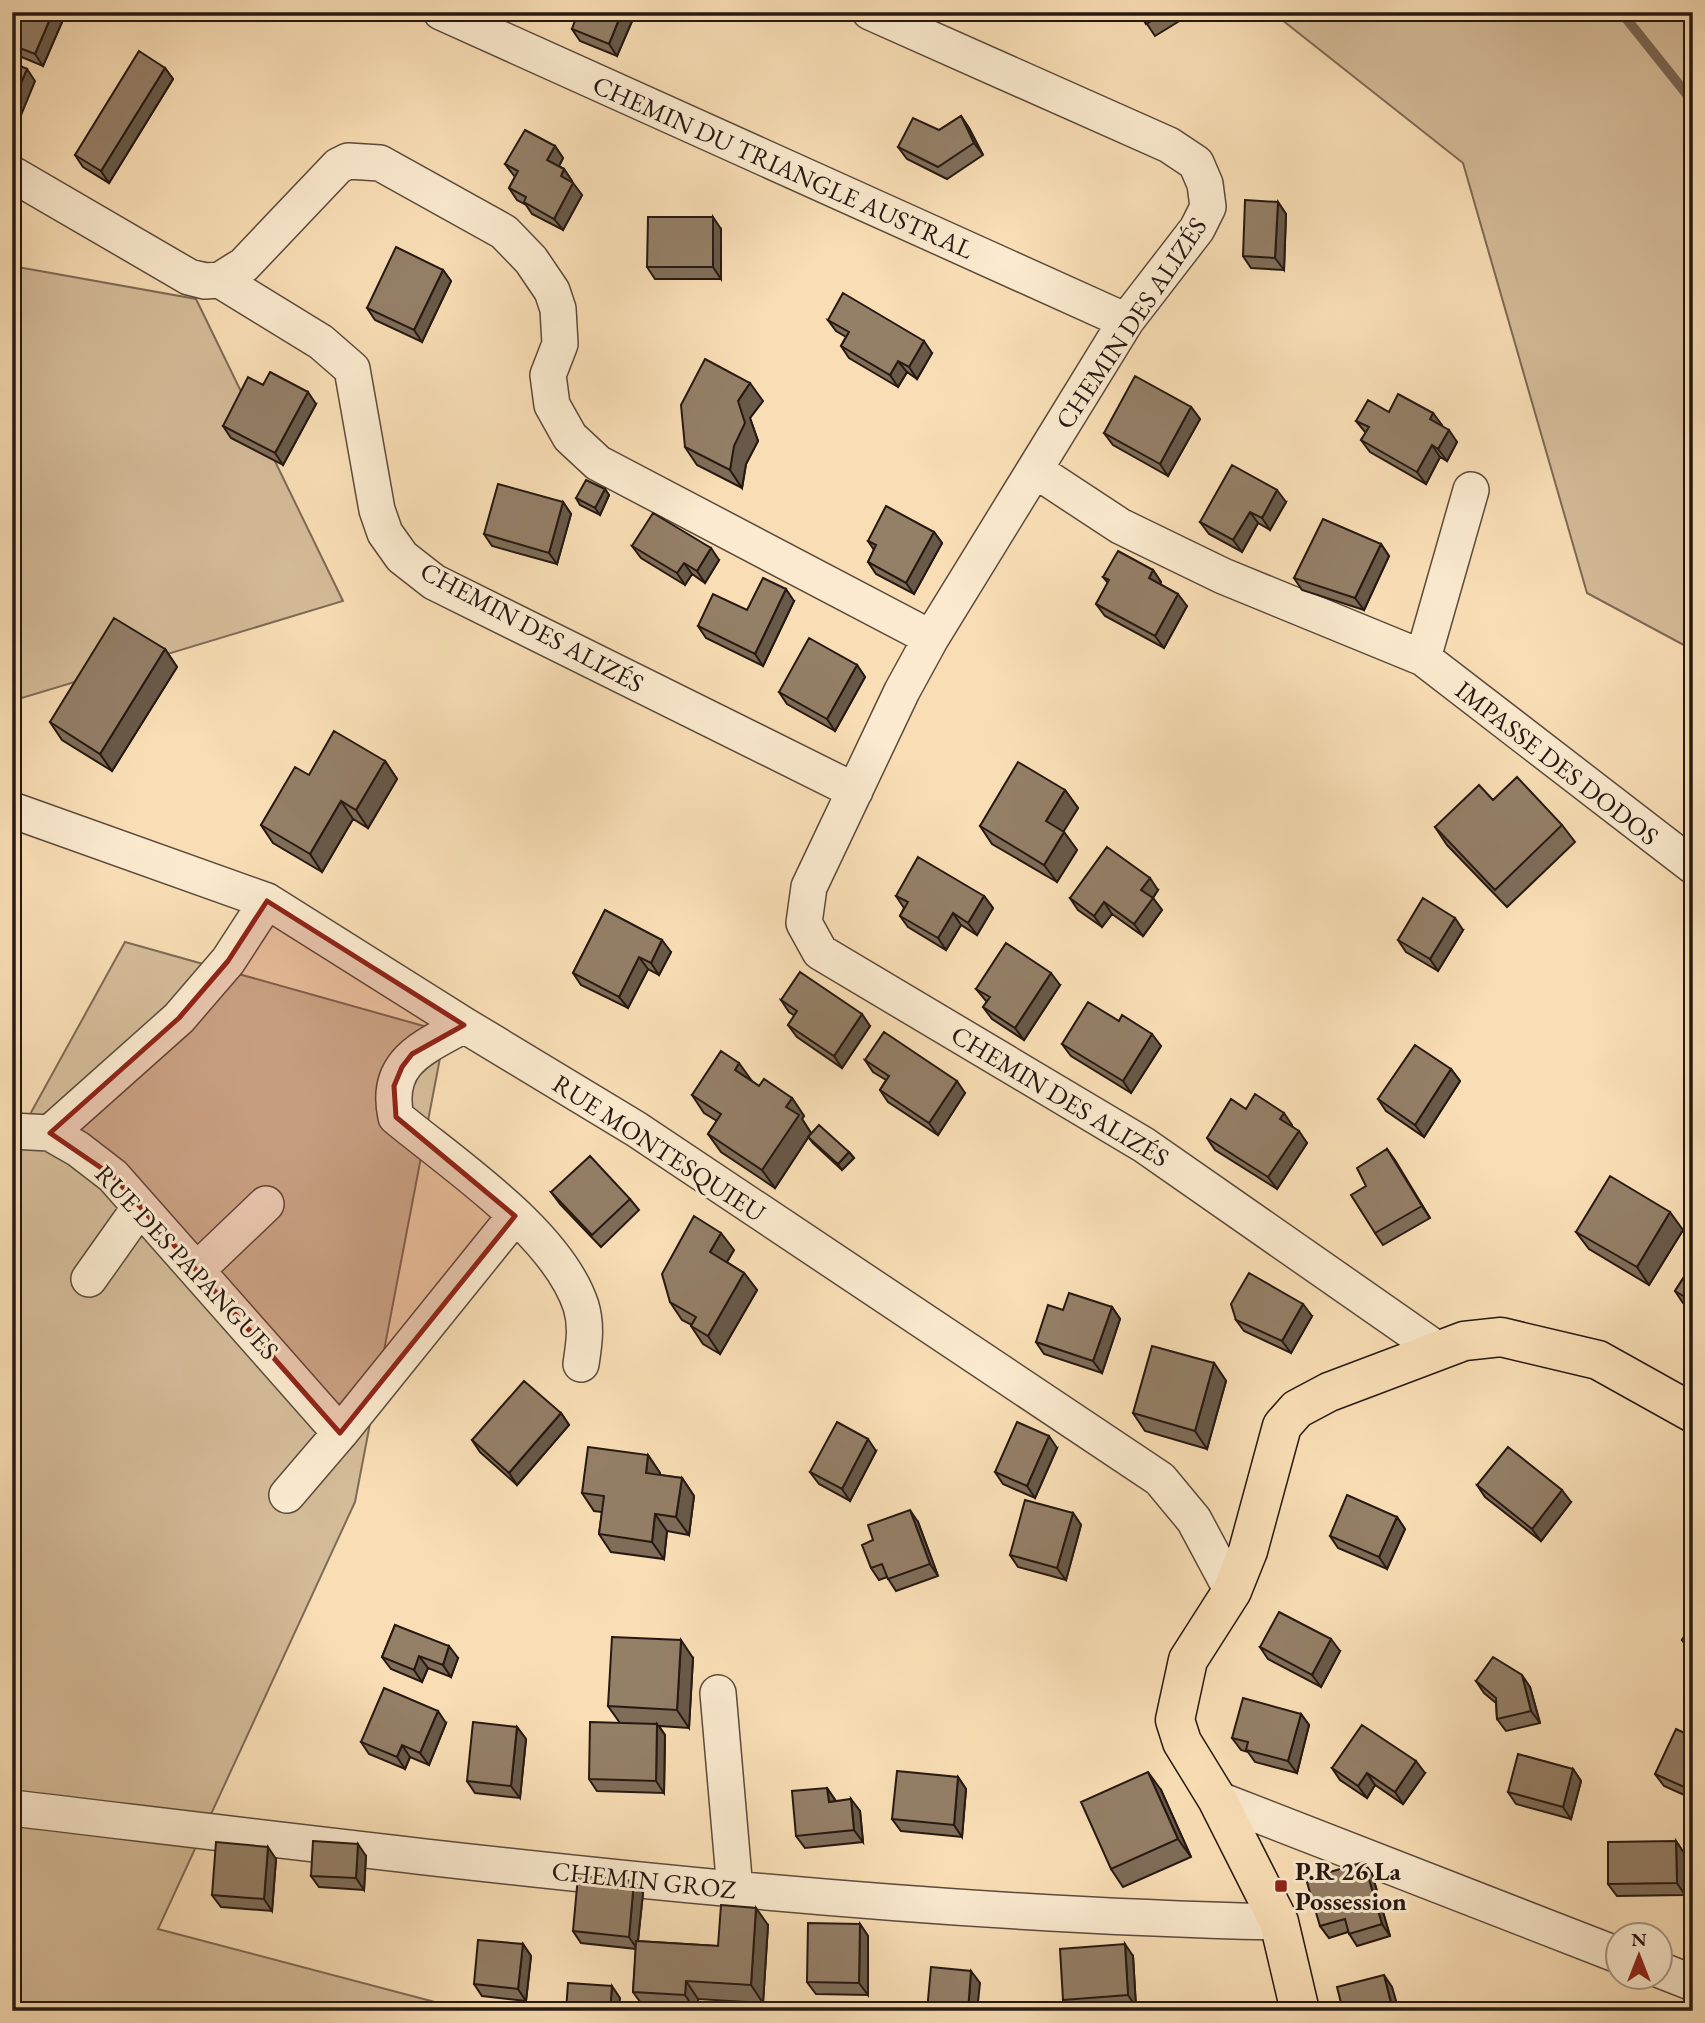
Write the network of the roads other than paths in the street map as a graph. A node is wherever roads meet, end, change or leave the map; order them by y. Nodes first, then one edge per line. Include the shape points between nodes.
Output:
1 (441, 12) edge
2 (870, 12) edge
3 (12, 174) edge
4 (220, 280) junction
5 (1125, 321) junction
6 (1035, 470) junction
7 (1471, 490) dead end
8 (931, 638) junction
9 (1423, 658) junction
10 (855, 791) junction
11 (12, 810) edge
12 (1693, 866) edge
13 (267, 901) junction
14 (464, 1025) junction
15 (12, 1131) edge
16 (50, 1133) junction
17 (266, 1204) dead end
18 (141, 1207) junction
19 (515, 1216) junction
20 (198, 1269) junction
21 (89, 1279) dead end
22 (1438, 1350) junction
23 (581, 1364) dead end
24 (1693, 1413) edge
25 (340, 1433) junction
26 (287, 1494) dead end
27 (1232, 1591) junction
28 (718, 1693) dead end
29 (1217, 1799) junction
30 (12, 1808) edge
31 (735, 1890) junction
32 (1279, 1922) junction
33 (1604, 1950) edge
34 (1674, 1976) edge
35 (1693, 1983) edge
36 (1300, 2011) edge

1 - 5 street, CHEMIN DU TRIANGLE AUSTRAL
2 - 5 street, CHEMIN DES ALIZÉS via 1170,145 1196,163 1208,207 1197,229
3 - 4 street, CHEMIN DES ALIZÉS via 189,277
4 - 8 street via 244,265 338,166 348,161 380,163 504,232 531,260 558,309 560,344 548,374 552,405 570,437 598,463
4 - 10 street, CHEMIN DES ALIZÉS via 321,342 352,369 377,510 385,533 402,557 434,582
5 - 6 street, CHEMIN DES ALIZÉS
6 - 8 street, CHEMIN DES ALIZÉS
6 - 9 street, IMPASSE DES DODOS via 1120,526 1223,576
7 - 9 street
8 - 10 street, CHEMIN DES ALIZÉS
9 - 12 street, IMPASSE DES DODOS
10 - 22 street, CHEMIN DES ALIZÉS via 809,887 804,923 820,952 1144,1145
11 - 13 street, RUE MONTESQUIEU
13 - 14 street, RUE MONTESQUIEU
13 - 16 street via 229,961 178,1018
14 - 19 street via 412,1054 402,1067 394,1086 396,1117
14 - 27 street, RUE MONTESQUIEU via 636,1129 1160,1479 1194,1520
15 - 16 street
16 - 18 street, RUE DES PAPANGUES via 113,1176
17 - 20 street
18 - 20 street, RUE DES PAPANGUES
18 - 21 street
19 - 23 street via 563,1265 585,1335
19 - 25 street
20 - 25 street, RUE DES PAPANGUES
22 - 24 main road via 1464,1341 1501,1337 1533,1343 1598,1360
22 - 27 main road via 1329,1392 1297,1409 1282,1426 1259,1517
25 - 26 street
27 - 29 main road via 1188,1660 1175,1720 1182,1742
28 - 31 street
29 - 32 main road
29 - 33 street
30 - 31 street, CHEMIN GROZ
31 - 32 street, CHEMIN GROZ via 1119,1919
32 - 36 main road
34 - 35 street

